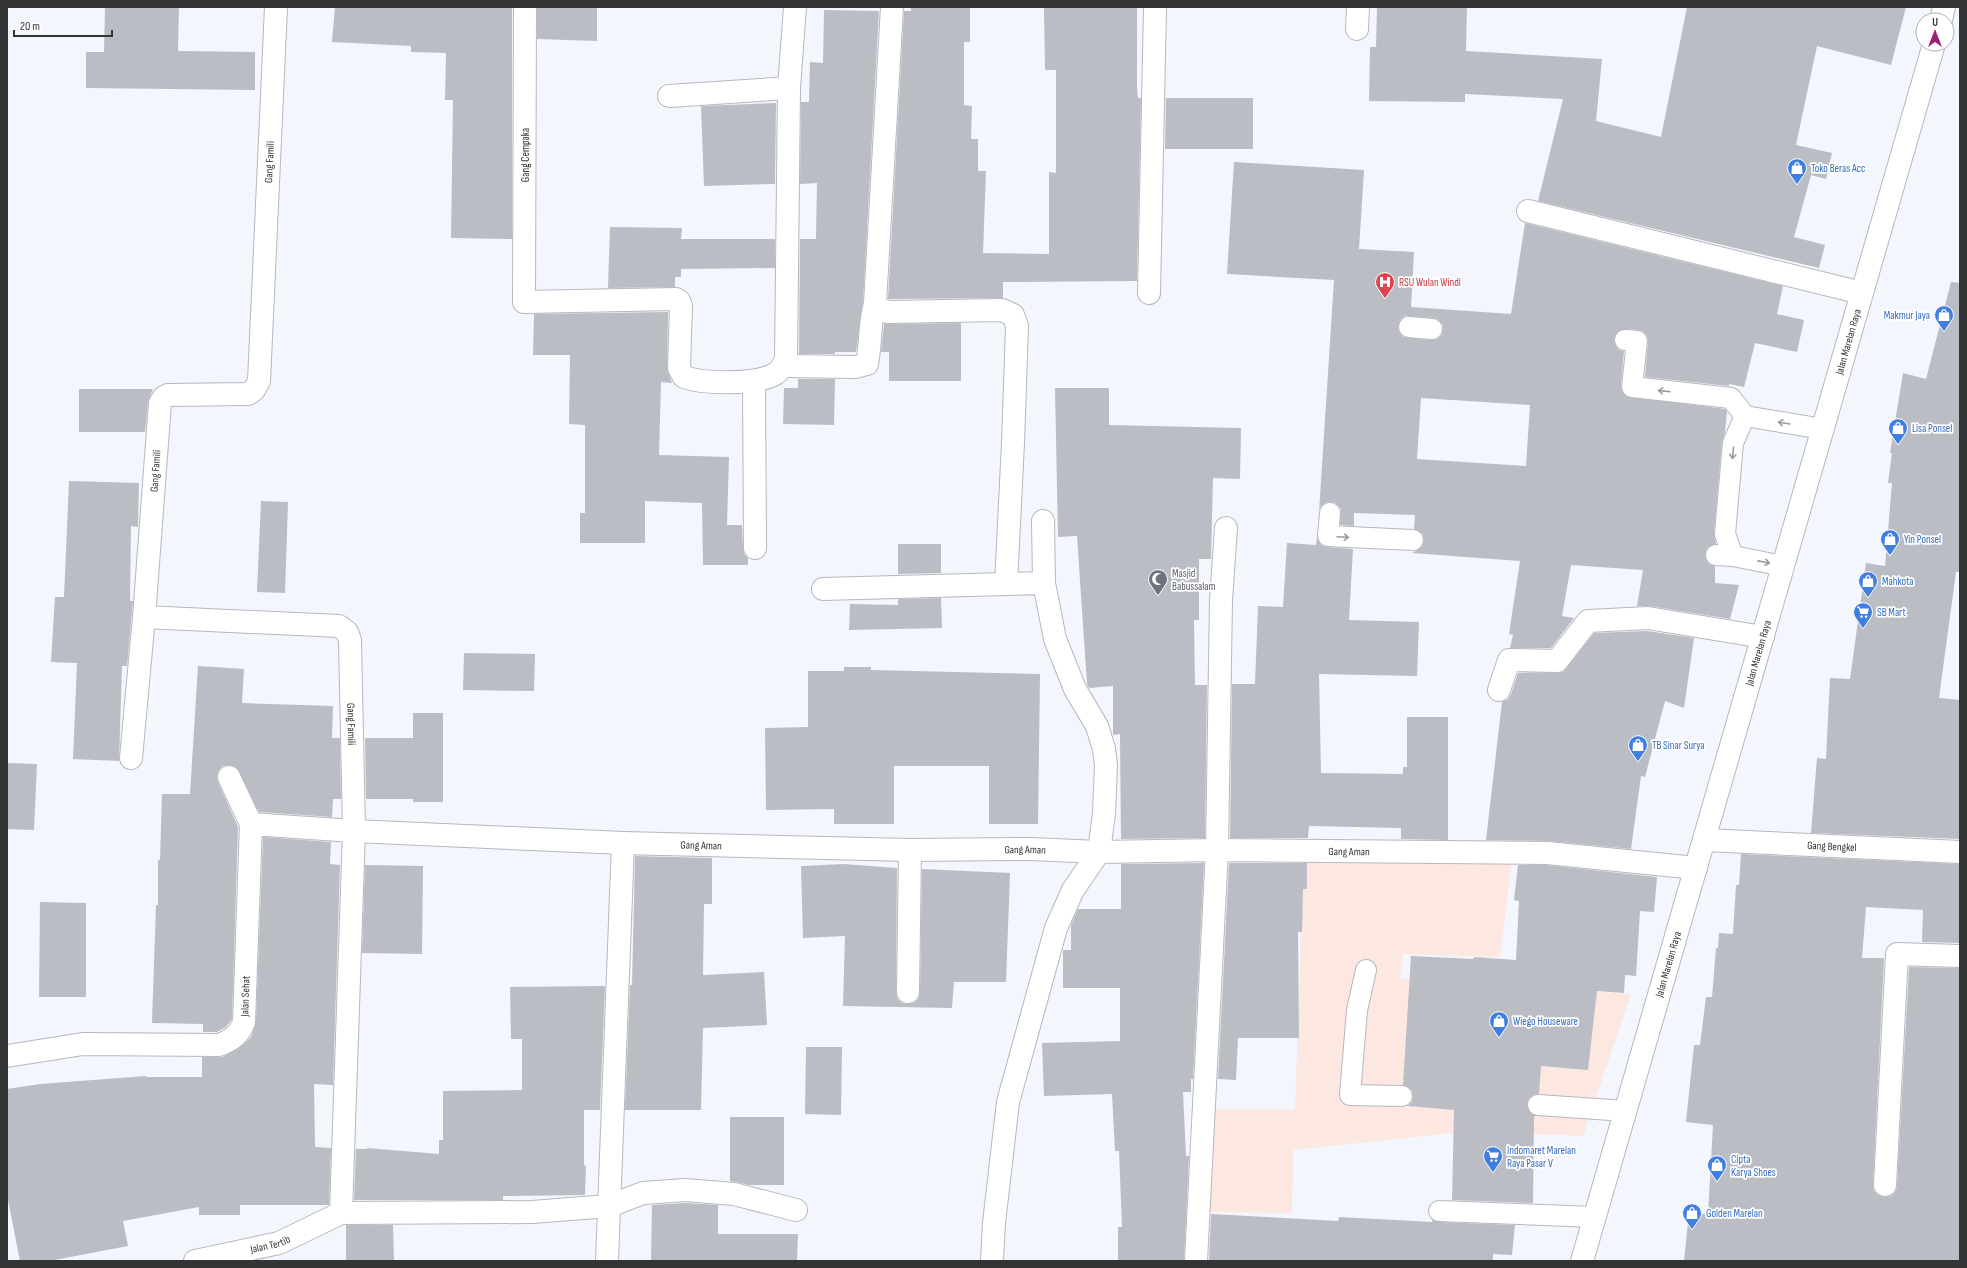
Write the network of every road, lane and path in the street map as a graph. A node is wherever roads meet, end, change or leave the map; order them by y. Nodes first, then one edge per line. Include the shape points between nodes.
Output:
1 (276, 7) edge
2 (525, 7) edge
3 (795, 7) edge
4 (892, 7) edge
5 (1155, 7) edge
6 (1358, 7) edge
7 (1357, 29) dead end
8 (1932, 52) edge
9 (789, 88) junction
10 (669, 96) dead end
11 (1528, 211) dead end
12 (1149, 293) dead end
13 (1862, 293) junction
14 (875, 304) junction
15 (1409, 327) dead end
16 (1432, 329) dead end
17 (1625, 340) dead end
18 (783, 366) junction
19 (754, 382) junction
20 (1745, 416) junction
21 (1823, 429) junction
22 (1330, 513) dead end
23 (1043, 521) dead end
24 (1226, 528) dead end
25 (1413, 540) dead end
26 (754, 548) dead end
27 (1784, 566) junction
28 (1044, 583) junction
29 (1006, 584) junction
30 (823, 589) dead end
31 (144, 617) junction
32 (1763, 637) junction
33 (1499, 690) dead end
34 (131, 758) dead end
35 (229, 777) dead end
36 (251, 824) junction
37 (354, 831) junction
38 (1704, 840) junction
39 (624, 843) junction
40 (910, 850) junction
41 (1217, 850) junction
42 (1099, 852) junction
43 (1960, 852) edge
44 (1696, 868) junction
45 (1960, 956) edge
46 (1366, 970) dead end
47 (908, 992) dead end
48 (7, 1056) edge
49 (1402, 1096) dead end
50 (1538, 1105) dead end
51 (1626, 1111) junction
52 (1885, 1185) dead end
53 (609, 1206) junction
54 (796, 1210) dead end
55 (1439, 1211) dead end
56 (341, 1213) junction
57 (1595, 1218) junction
58 (195, 1261) edge
59 (607, 1261) edge
60 (992, 1261) edge
61 (1196, 1261) edge
62 (1582, 1261) edge

1 - 31 street, Gang Famili via 258,381 254,390 248,394 168,395 160,403
2 - 19 street, Gang Cempaka via 524,302 676,299 681,306 680,368 684,377 702,381
3 - 9 street
4 - 14 street
5 - 12 street
6 - 7 street
8 - 13 street, Jalan Marelan Raya
9 - 10 street
9 - 18 street via 786,360
11 - 13 street
13 - 21 street, Jalan Marelan Raya
14 - 18 street via 867,364 856,367
14 - 29 street via 879,309 888,312 1002,310 1009,312 1015,319 1017,340 1014,435
15 - 16 lane
20 -> 17 lane via 1731,398 1632,387 1637,341
18 - 19 street via 775,374
19 - 26 street
21 -> 20 lane
20 -> 27 lane via 1734,443 1725,555
21 - 27 street, Jalan Marelan Raya
22 -> 25 lane via 1328,536
23 - 28 street
24 - 41 street via 1221,600
27 - 32 street, Jalan Marelan Raya
28 - 29 street
28 - 42 street via 1055,639 1075,689 1097,726 1104,749 1104,812
29 - 30 street
31 - 34 street
31 - 37 street, Gang Famili via 339,626 347,632 350,640
32 - 33 street via 1648,618 1588,621 1557,662 1509,660
32 - 38 street, Jalan Marelan Raya
35 - 36 street
36 - 37 street
36 - 48 street, Jalan Sehat via 244,1022 236,1037 219,1045 83,1044
37 - 39 street, Gang Aman
37 - 56 street
38 - 43 street, Gang Bengkel
38 - 44 street, Jalan Marelan Raya
39 - 40 street, Gang Aman
39 - 53 street
40 - 42 street, Gang Aman via 1031,849
40 - 47 street
41 - 42 street, Gang Aman
41 - 44 street, Gang Aman via 1547,853
41 - 61 street
42 - 60 street via 1073,890 1056,928 1008,1102
44 - 51 street, Jalan Marelan Raya
45 - 52 street via 1897,954
46 - 49 lane via 1357,1010 1350,1095
50 - 51 lane
51 - 57 street, Jalan Marelan Raya
53 - 54 street via 643,1193 685,1190 734,1194
53 - 56 street via 532,1212
53 - 59 street
55 - 57 lane
56 - 58 street, Jalan Tertib via 279,1243
57 - 62 street, Jalan Marelan Raya

